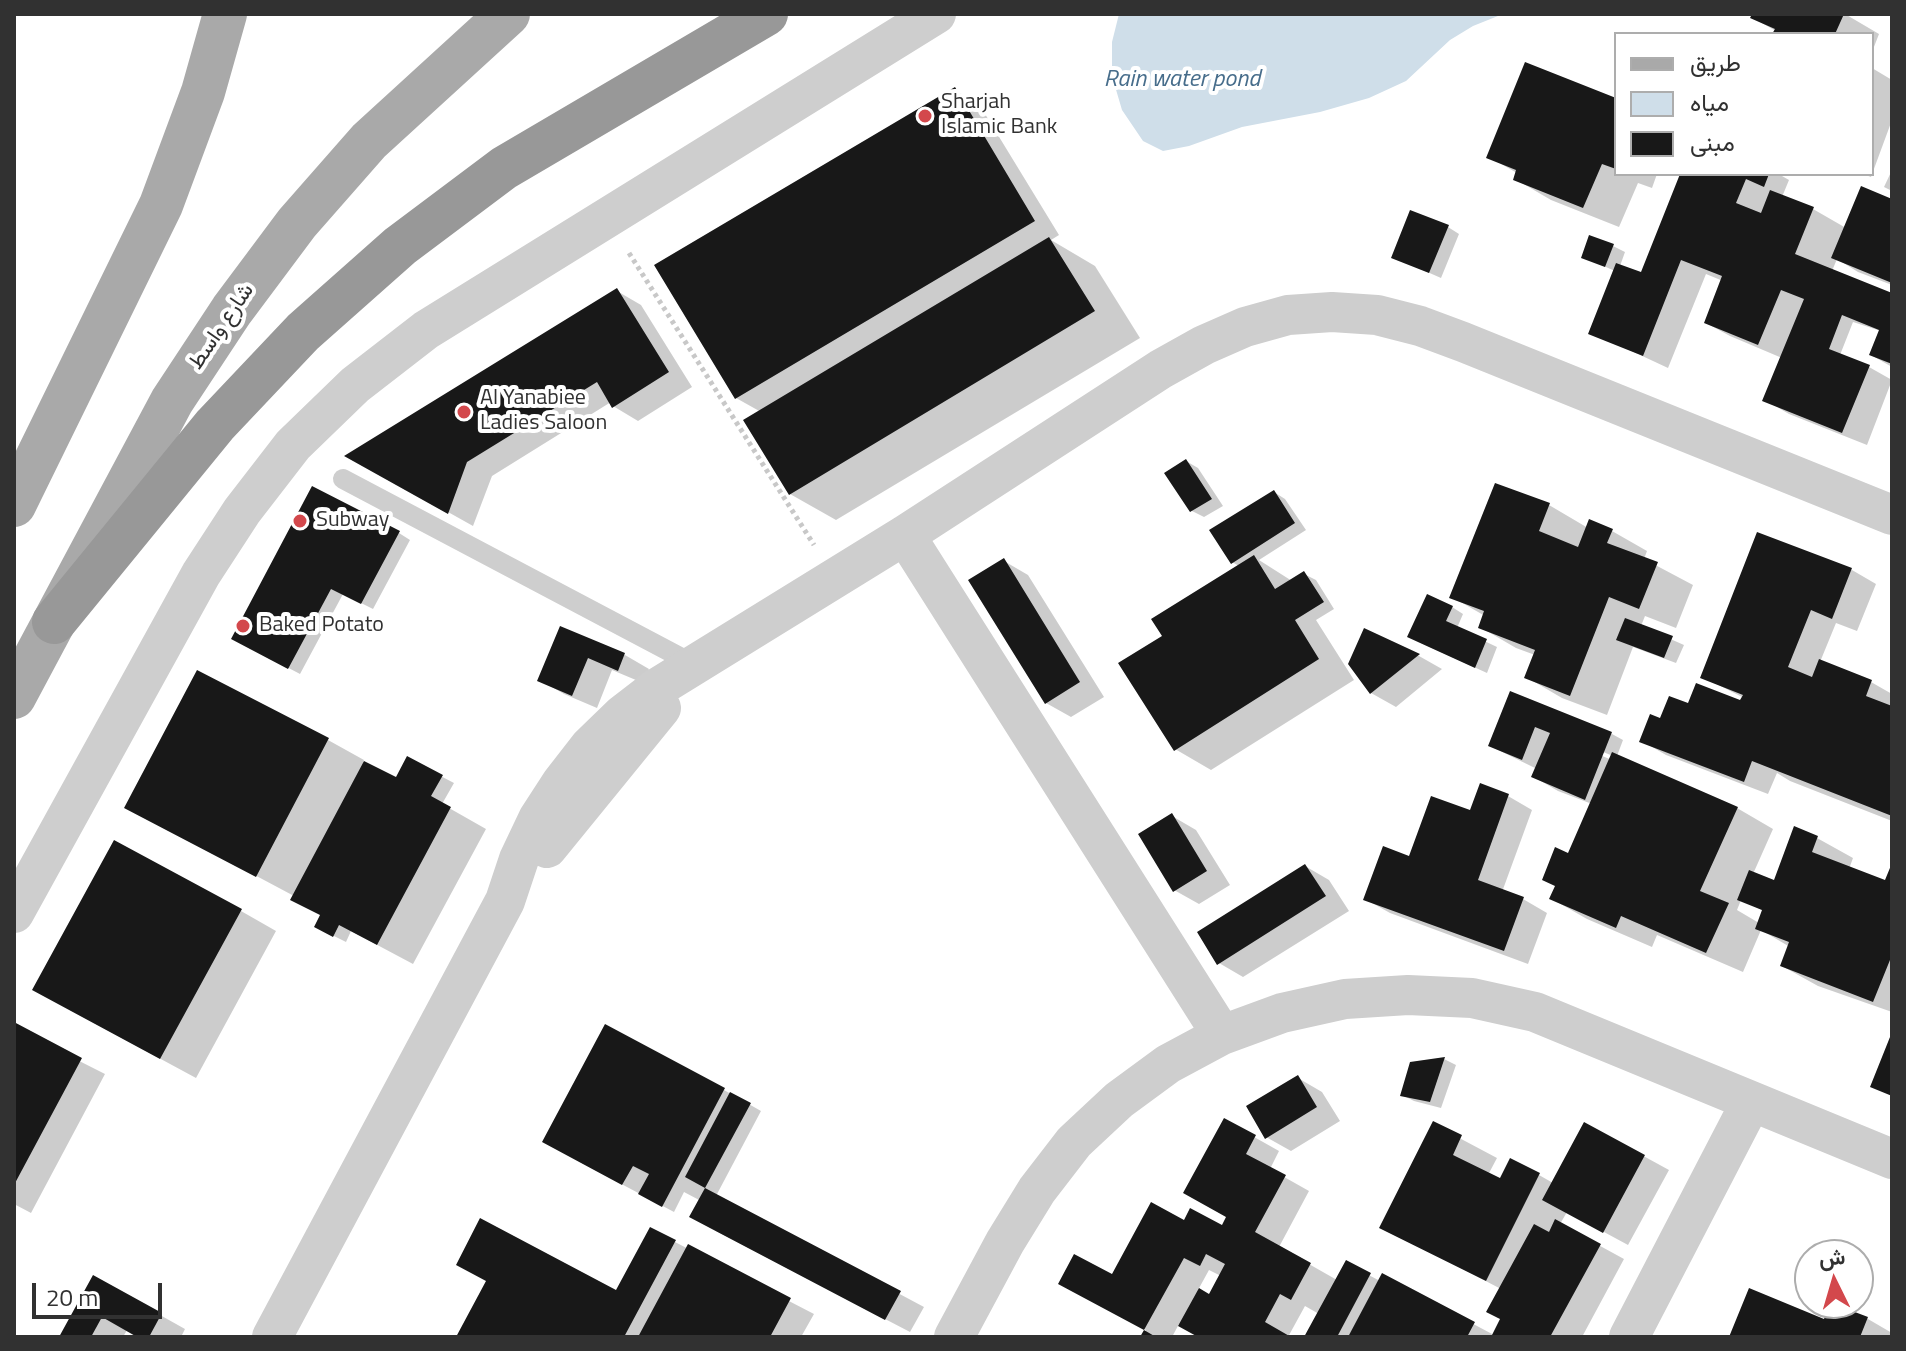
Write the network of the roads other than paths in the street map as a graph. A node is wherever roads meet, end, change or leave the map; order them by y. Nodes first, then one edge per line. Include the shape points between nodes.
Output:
1 (225, 14) edge
2 (508, 14) edge
3 (766, 14) edge
4 (936, 14) edge
5 (343, 479) dead end
6 (14, 505) edge
7 (1892, 515) edge
8 (905, 535) junction
9 (54, 622) junction
10 (695, 665) junction
11 (14, 697) edge
12 (14, 913) edge
13 (1222, 1035) junction
14 (1751, 1102) junction
15 (1892, 1159) edge
16 (272, 1337) edge
17 (954, 1337) edge
18 (1629, 1337) edge

1 - 6 main road via 161,205
2 - 9 main road, شارع واسط via 369,141 287,235 172,401
3 - 9 highway via 504,168 400,246 303,332 215,425
4 - 12 street via 426,330 355,385 293,445 201,574
5 - 10 lane
7 - 8 street via 1420,326 1377,315 1332,312 1288,315 1204,345
8 - 10 street
8 - 13 street
9 - 11 main road, شارع واسط
10 - 16 street via 505,901
13 - 14 street via 1282,1013 1345,999 1472,998 1535,1012
13 - 17 street via 1143,1082 1074,1142 1005,1242
14 - 15 street
14 - 18 street

